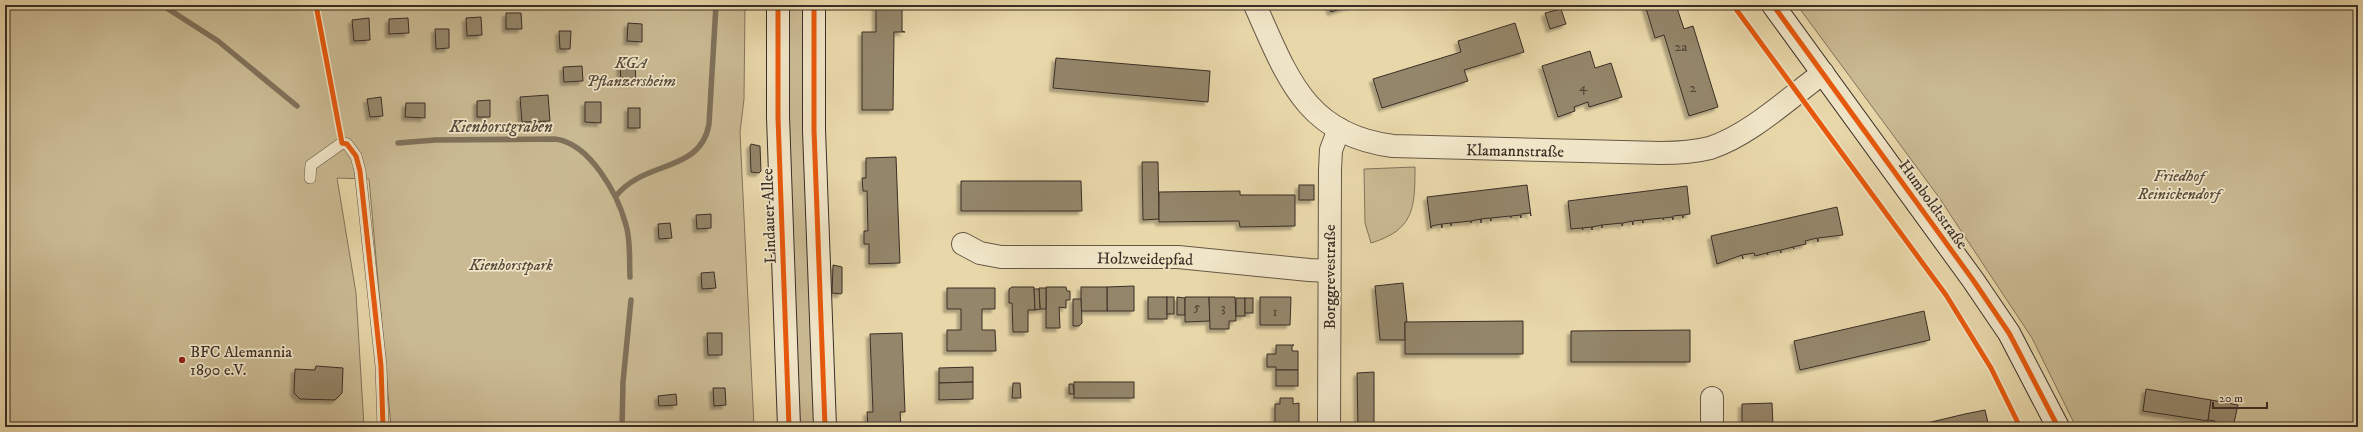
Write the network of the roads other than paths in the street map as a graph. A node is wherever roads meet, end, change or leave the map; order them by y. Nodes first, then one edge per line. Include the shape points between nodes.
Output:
1 (778, 5) edge
2 (814, 5) edge
3 (1255, 5) edge
4 (1773, 5) edge
5 (1823, 73) junction
6 (1339, 129) junction
7 (310, 178) dead end
8 (963, 244) dead end
9 (1329, 270) junction
10 (1712, 398) dead end
11 (384, 427) edge
12 (789, 427) edge
13 (825, 427) edge
14 (1329, 427) edge
15 (1712, 427) edge
16 (2058, 427) edge

1 - 12 street, Lindauer Allee via 778,117
2 - 13 street via 814,130
3 - 6 street, Klamannstraße via 1294,89 1314,110
4 - 5 street, Humboldtstraße
5 - 6 street, Klamannstraße via 1743,132 1725,142 1690,152 1393,146 1365,141
5 - 16 street, Humboldtstraße via 2009,333
6 - 9 street, Borggrevestraße via 1332,150 1330,170
7 - 11 lane via 311,165 342,143 347,144 356,156 370,249
8 - 9 street, Holzweidepfad via 980,253 1001,257 1183,258
9 - 14 street, Borggrevestraße
10 - 15 street

